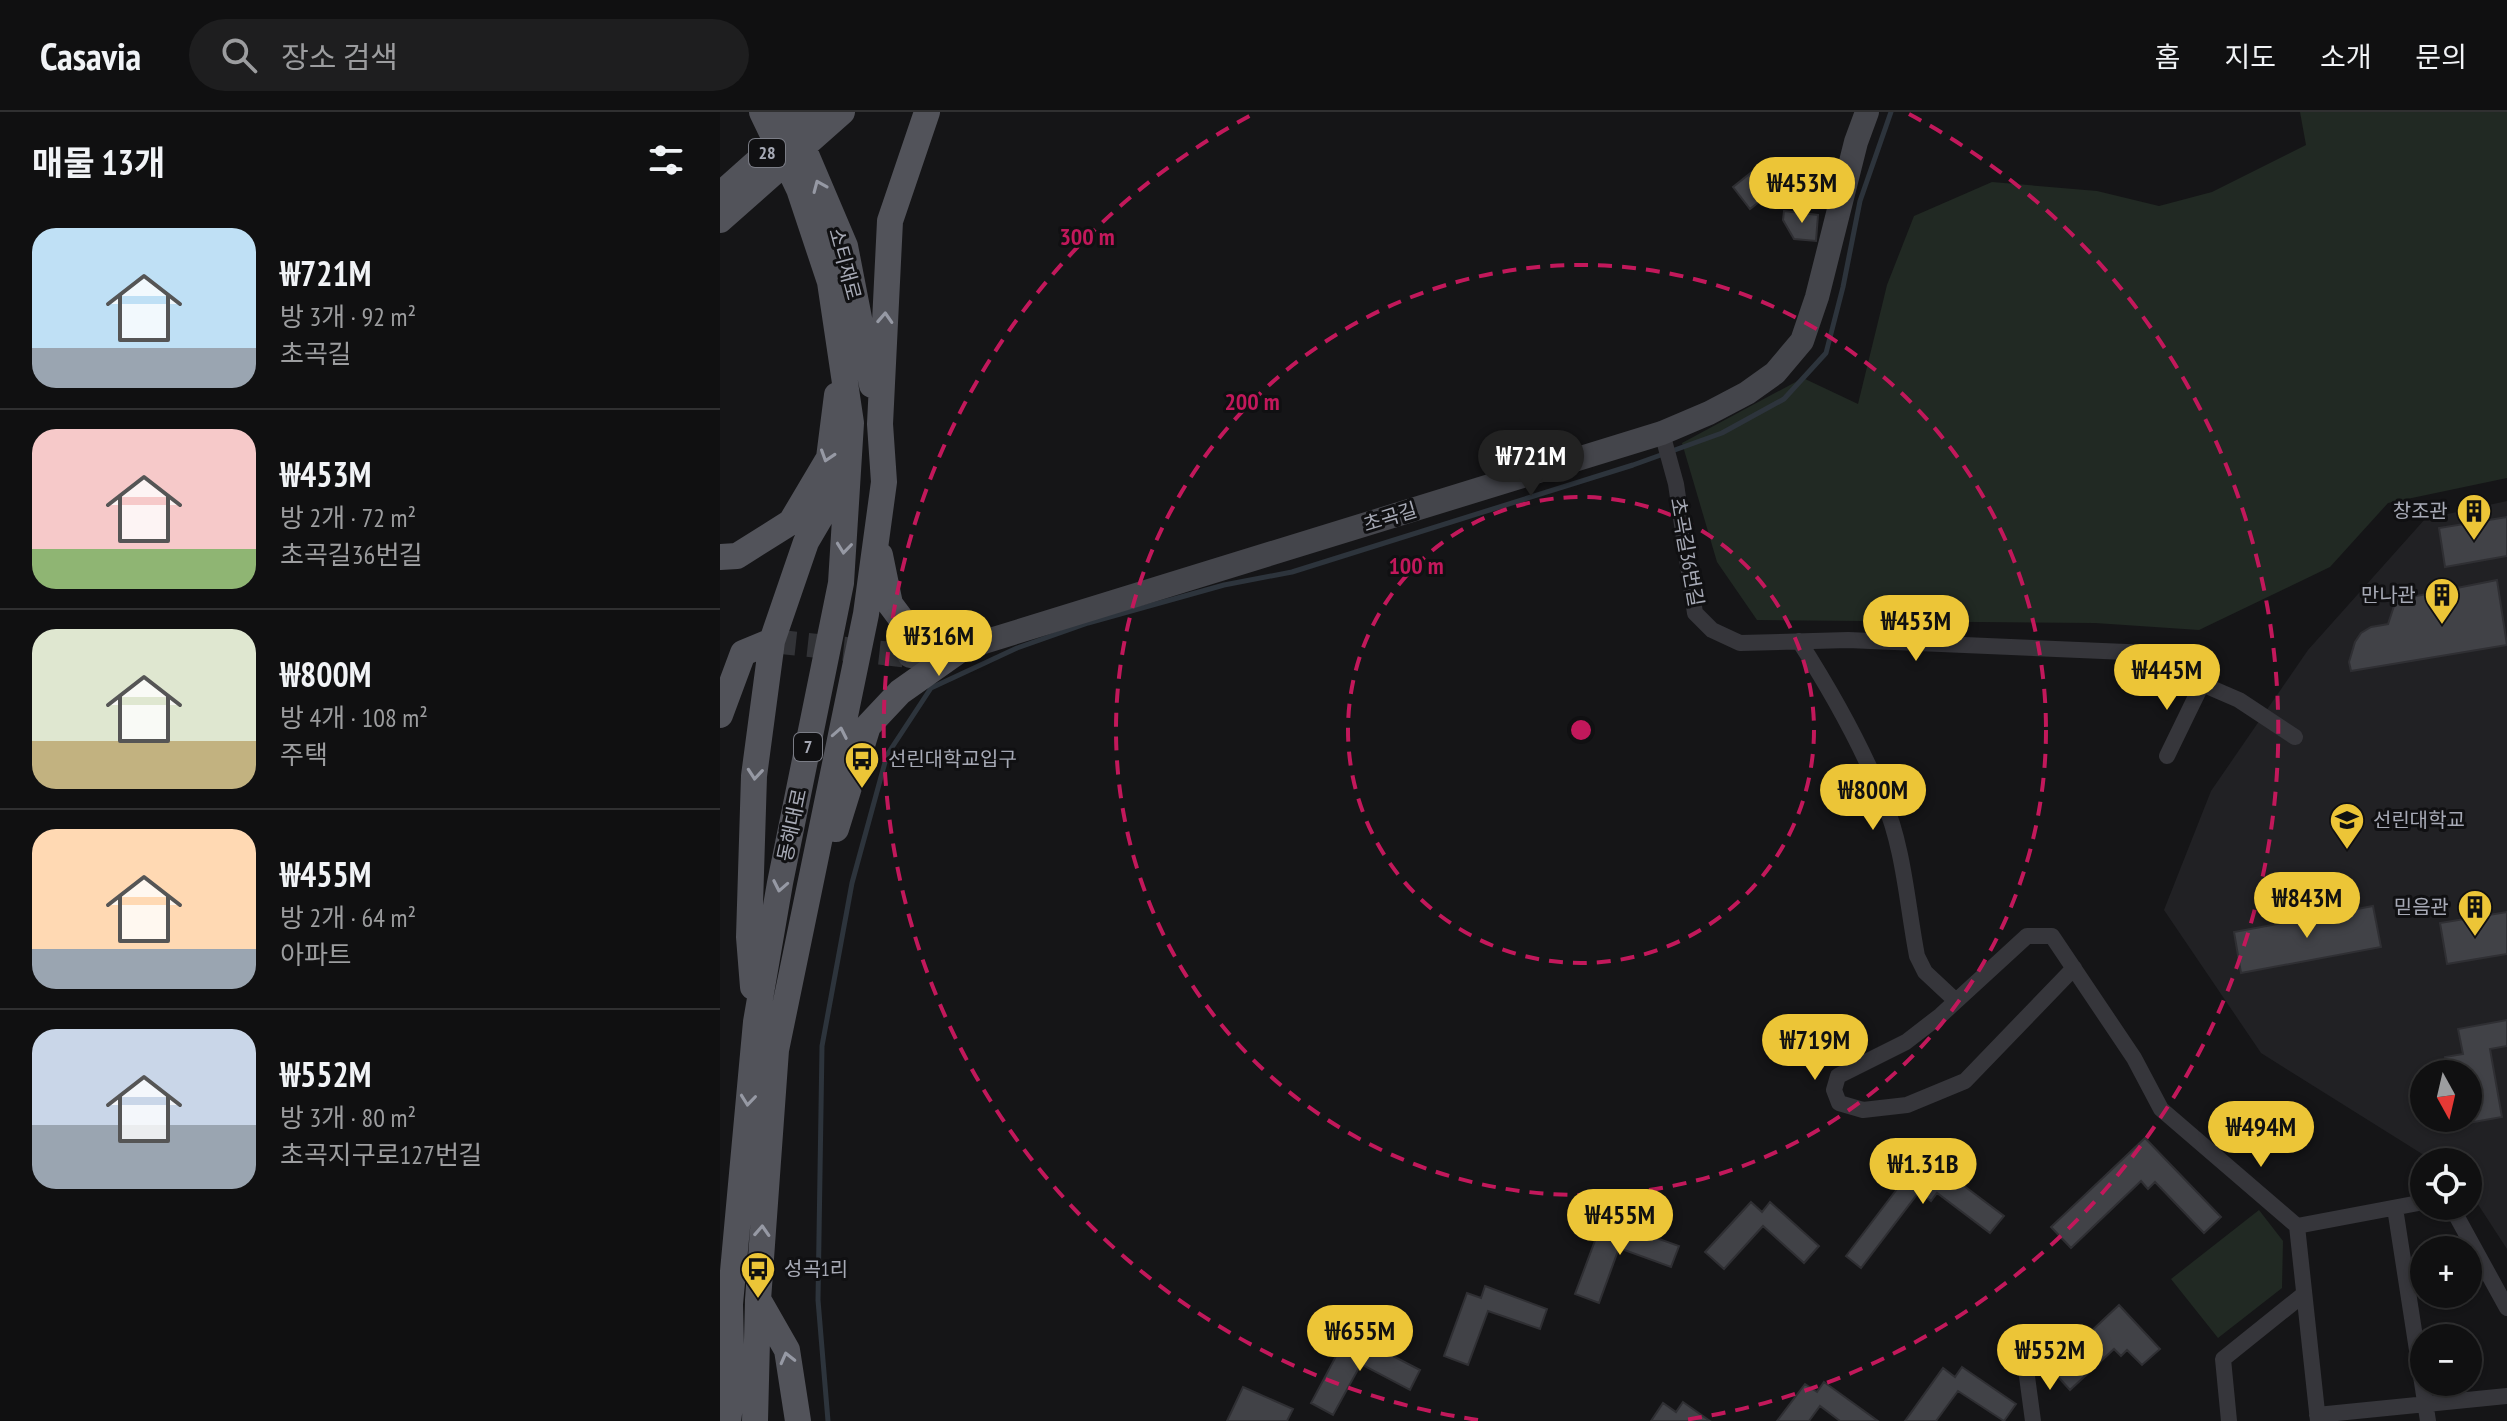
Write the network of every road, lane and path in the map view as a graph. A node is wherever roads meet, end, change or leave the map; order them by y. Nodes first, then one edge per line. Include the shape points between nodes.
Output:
1 (762, 112) edge
2 (788, 112) edge
3 (813, 112) edge
4 (842, 112) edge
5 (927, 112) edge
6 (1867, 112) edge
7 (721, 211) edge
8 (842, 352) junction
9 (880, 424) junction
10 (1664, 440) junction
11 (848, 470) junction
12 (875, 534) junction
13 (720, 557) edge
14 (772, 641) junction
15 (1799, 641) junction
16 (961, 649) junction
17 (910, 656) tunnel mouth
18 (2202, 684) junction
19 (720, 715) edge
20 (2295, 737) dead end
21 (2167, 756) dead end
22 (799, 947) junction
23 (2074, 968) junction
24 (1956, 1001) junction
25 (756, 1022) junction
26 (2410, 1205) edge
27 (2395, 1208) junction
28 (2459, 1220) edge
29 (2297, 1226) junction
30 (2304, 1294) junction
31 (758, 1300) junction
32 (2507, 1308) edge
33 (2026, 1369) dead end
34 (2507, 1396) edge
35 (2425, 1403) junction
36 (2318, 1418) edge
37 (728, 1421) edge
38 (755, 1421) edge
39 (798, 1421) edge
40 (2033, 1421) edge
41 (2229, 1421) edge
42 (2428, 1421) edge

1 - 8 main road, 동해대로 / 7 via 799,189 830,282
9 -> 2 main road, 소티재로 / 7 via 845,246
3 - 7 main road, 28
4 - 7 main road
9 -> 5 main road via 890,221
6 - 10 street, 초곡길 via 1802,341 1775,373
8 - 11 main road, 동해대로 / 7 via 851,423
8 -> 13 main road via 829,458 791,522 737,556
9 - 12 main road, 동해대로 / 7 via 884,482
10 - 15 street, 초곡길36번길 via 1676,484 1695,613 1712,630 1740,643
10 - 16 street, 초곡길
11 - 14 main road via 806,542
11 -> 25 main road, 동해대로 / 7 via 841,583
12 - 16 main road via 890,604 905,624
22 -> 12 main road, 동해대로 / 7 via 866,614
14 - 19 main road via 743,653
14 -> 25 main road via 754,776 749,937
15 - 18 street, 초곡길36번길 via 2150,653
15 - 24 street via 1884,800 1917,956 1925,972
16 - 17 street, 초곡길
16 - 22 main road via 900,692 868,726
18 - 20 street, 초곡길36번길 via 2239,700
18 - 21 street
31 -> 22 main road, 동해대로 / 7 via 776,1050
23 - 24 street via 2052,936 2027,936
23 - 24 street via 1965,1081 1907,1105 1863,1110 1839,1103 1834,1090 1838,1076 1906,1042
23 - 29 street via 2161,1109
25 -> 37 main road, 동해대로 / 7 via 730,1304
26 - 27 street
27 - 29 street
27 - 35 street
28 - 32 street
29 - 30 street
30 - 36 street
30 - 41 street via 2223,1359
31 - 38 main road, 동해대로 / 7
39 -> 31 main road via 787,1350
33 - 40 street
34 - 35 street
35 - 36 street
35 - 42 street

